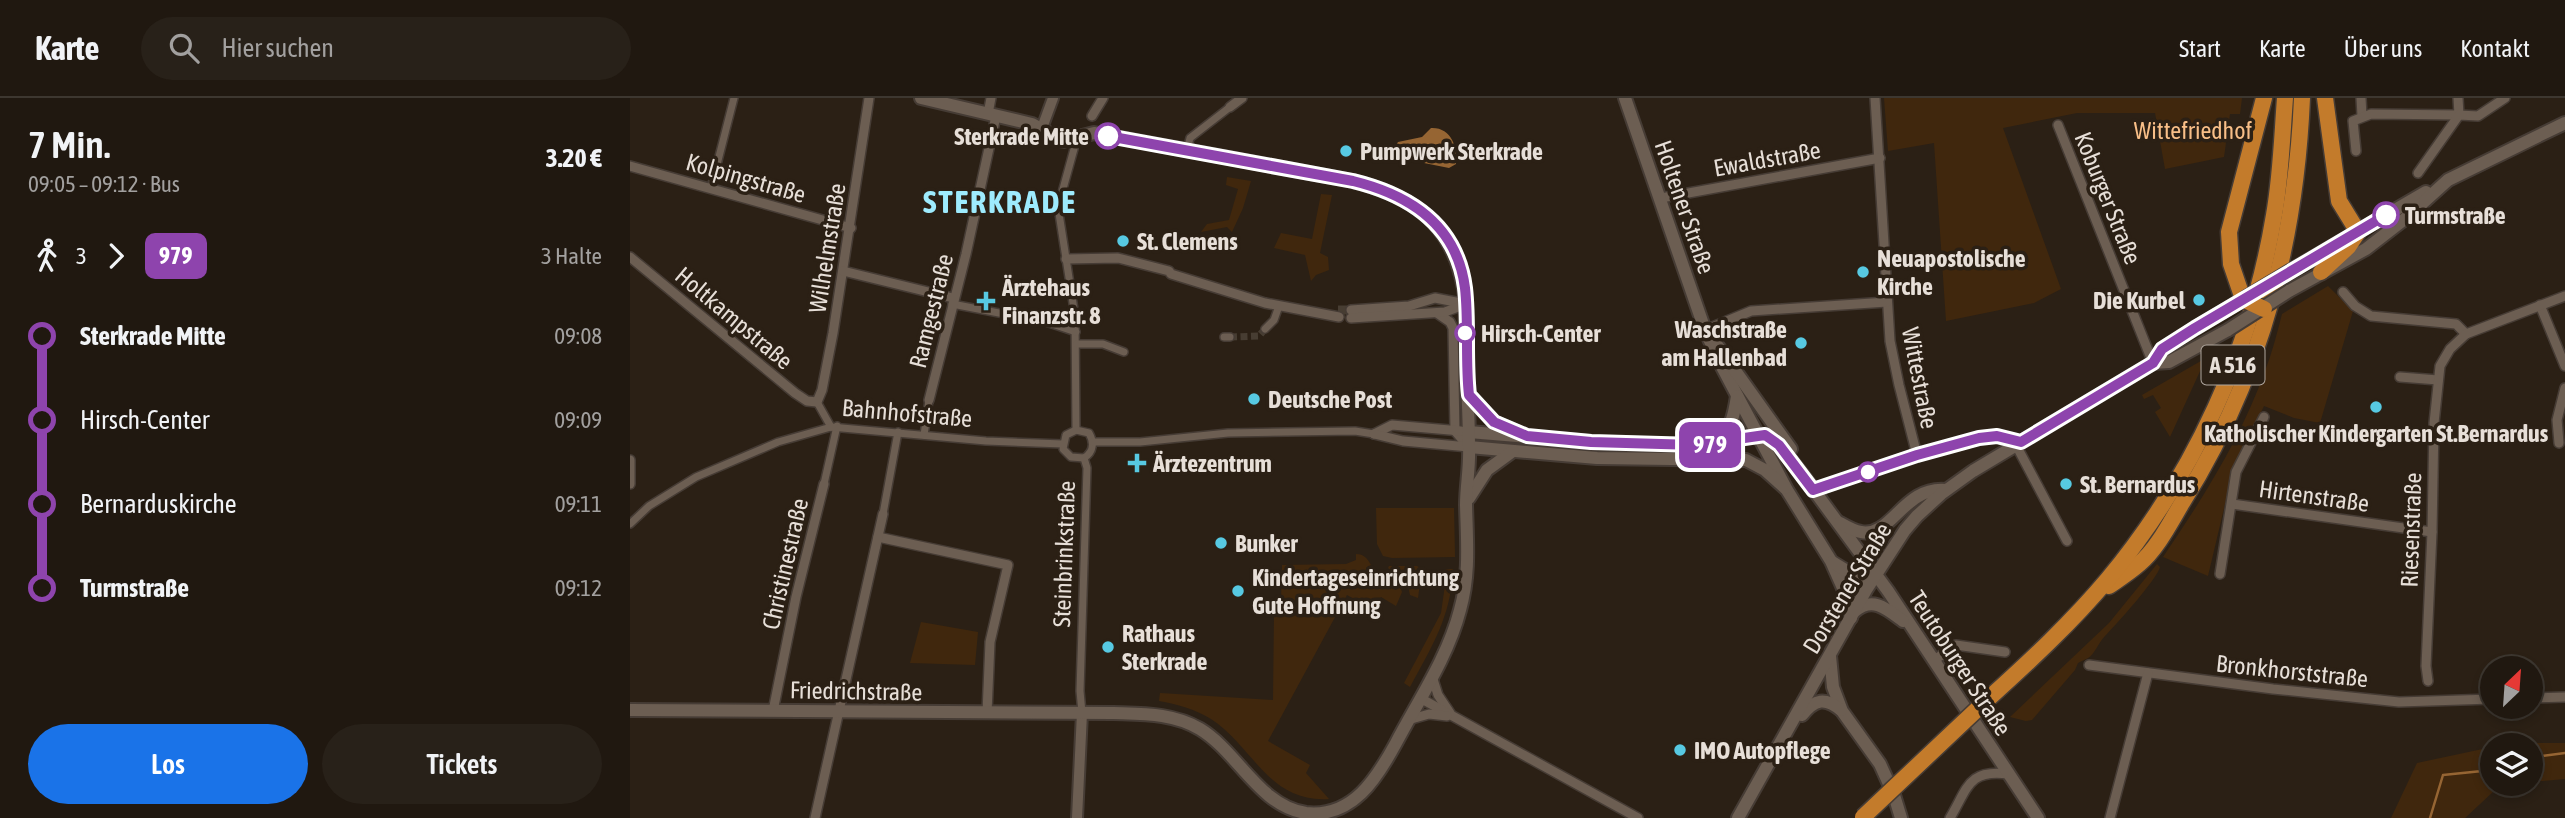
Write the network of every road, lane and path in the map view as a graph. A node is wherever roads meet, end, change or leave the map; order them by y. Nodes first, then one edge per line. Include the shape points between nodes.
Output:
1 (734, 98) edge
2 (869, 98) edge
3 (921, 98) edge
4 (991, 98) edge
5 (1054, 98) edge
6 (1103, 98) edge
7 (1242, 98) edge
8 (1625, 98) edge
9 (1875, 98) edge
10 (2264, 98) edge
11 (2285, 98) edge
12 (2302, 98) edge
13 (2325, 98) edge
14 (2361, 98) edge
15 (2458, 98) edge
16 (2505, 98) edge
17 (1230, 107) joint
18 (992, 115) junction
19 (2459, 115) junction
20 (1092, 116) dead end
21 (2362, 116) junction
22 (2565, 123) edge
23 (2058, 125) dead end
24 (1042, 128) junction
25 (1072, 140) junction
26 (1187, 150) junction
27 (2356, 151) dead end
28 (1880, 158) junction
29 (630, 166) edge
30 (2418, 173) dead end
31 (2442, 184) junction
32 (711, 188) junction
33 (1661, 198) junction
34 (851, 228) junction
35 (2358, 232) junction
36 (630, 257) edge
37 (1066, 258) junction
38 (843, 271) junction
39 (2320, 272) junction
40 (2343, 292) dead end
41 (2565, 296) edge
42 (2243, 299) junction
43 (952, 301) junction
44 (1887, 302) junction
45 (1466, 304) junction
46 (2540, 305) junction
47 (1279, 306) junction
48 (2264, 309) junction
49 (1339, 314) tunnel mouth
50 (1441, 315) junction
51 (1265, 329) tunnel mouth
52 (1705, 330) junction
53 (1076, 332) junction
54 (2466, 334) junction
55 (1077, 344) junction
56 (1124, 352) dead end
57 (2153, 363) junction
58 (2565, 366) edge
59 (2400, 377) dead end
60 (2438, 380) junction
61 (2565, 388) edge
62 (1469, 395) junction
63 (1737, 396) junction
64 (929, 400) joint
65 (817, 402) junction
66 (1768, 415) junction
67 (2264, 417) dead end
68 (834, 427) junction
69 (1076, 430) junction
70 (1455, 431) junction
71 (898, 432) junction
72 (1469, 432) junction
73 (1374, 433) junction
74 (924, 435) junction
75 (1527, 436) junction
76 (1762, 437) junction
77 (1093, 442) junction
78 (2559, 443) dead end
79 (1062, 444) junction
80 (1716, 444) junction
81 (2018, 444) junction
82 (1469, 447) junction
83 (1513, 451) junction
84 (1917, 455) junction
85 (1084, 458) junction
86 (630, 460) edge
87 (1746, 460) junction
88 (1802, 474) junction
89 (630, 484) edge
90 (824, 484) joint
91 (1787, 490) junction
92 (1813, 490) junction
93 (1946, 490) junction
94 (1466, 503) junction
95 (2232, 504) junction
96 (630, 513) edge
97 (642, 513) junction
98 (883, 514) joint
99 (1837, 522) junction
100 (630, 524) edge
101 (2432, 532) junction
102 (878, 537) junction
103 (2067, 541) dead end
104 (1831, 561) junction
105 (2220, 574) dead end
106 (1875, 575) junction
107 (2092, 597) junction
108 (1853, 615) junction
109 (1910, 627) junction
110 (2005, 652) dead end
111 (1830, 656) junction
112 (1933, 661) junction
113 (2089, 664) dead end
114 (2148, 673) junction
115 (1432, 675) junction
116 (2428, 681) dead end
117 (2565, 697) edge
118 (1420, 698) junction
119 (2543, 698) edge
120 (2480, 699) edge
121 (630, 710) edge
122 (773, 711) junction
123 (837, 711) junction
124 (1842, 711) junction
125 (987, 713) junction
126 (1082, 713) junction
127 (1453, 717) junction
128 (1408, 720) junction
129 (1780, 744) junction
130 (2008, 774) junction
131 (1862, 817) edge
132 (815, 818) edge
133 (1077, 818) edge
134 (1638, 818) edge
135 (1738, 818) edge
136 (1901, 818) edge
137 (1950, 818) edge
138 (2038, 818) edge
139 (2110, 818) edge

1 - 32 street
2 - 34 street, Wilhelmstraße
3 - 18 main road
4 - 18 street, Ramgestraße
5 - 24 street
6 - 20 street
7 - 17 street
8 - 33 main road, Holtener Straße
9 - 28 street, Wittestraße
10 - 42 highway via 2229,232 2231,264
11 - 107 highway, A 516 via 2280,176 2268,250 2228,378 2169,494
12 - 107 highway, A 516 via 2288,233 2269,312 2228,419 2195,483 2141,564
13 - 35 highway via 2339,201
14 - 21 street
15 - 19 street
16 - 19 street via 2478,116
17 - 26 street via 1190,138
18 - 24 main road
18 - 43 street, Ramgestraße
19 - 21 street
19 - 30 street
21 - 27 street via 2353,121
22 - 31 main road, Dorstener Straße
23 - 57 street, Koburger Straße
24 - 25 main road via 1058,139
25 - 26 main road, Friedrichstraße via 1094,133
25 - 37 street via 1074,149 1058,206
26 - 45 main road, Friedrichstraße via 1353,181 1402,197 1429,217 1451,246
28 - 33 street, Ewaldstraße
28 - 44 street, Wittestraße
29 - 32 street, Kolpingstraße
31 - 35 main road, Dorstener Straße
31 - 39 main road, Dorstener Straße via 2366,248
32 - 34 street, Kolpingstraße
33 - 52 main road, Holtener Straße
34 - 38 street, Wilhelmstraße
35 - 39 highway
35 - 42 main road, Dorstener Straße, bridge
36 - 65 street, Holtkampstraße via 795,393
37 - 47 street via 1118,258
37 - 53 street
38 - 43 street
38 - 65 street, Wilhelmstraße
39 - 48 main road, Dorstener Straße, bridge
40 - 54 street via 2371,316 2456,324
41 - 46 street
42 - 48 highway, bridge
42 - 57 main road, Dorstener Straße via 2162,349
43 - 53 street
43 - 64 street, Ramgestraße
44 - 52 street via 1751,311
44 - 84 street, Wittestraße via 1893,357
45 - 50 street
45 - 50 street via 1435,298 1351,314
45 - 62 main road, Friedrichstraße
46 - 54 street
46 - 58 street
47 - 49 street
47 - 51 street
48 - 57 main road, Dorstener Straße, bridge via 2169,362
50 - 70 street via 1453,328
52 - 63 main road, Holtener Straße
52 - 66 main road, Holtener Straße
53 - 55 street
54 - 60 street, Riesenstraße via 2445,357
55 - 56 street via 1103,344
55 - 69 street
57 - 81 main road, Dorstener Straße
59 - 60 street
60 - 101 street, Riesenstraße
61 - 78 street via 2557,420
62 - 72 main road, Friedrichstraße
62 - 75 main road via 1494,422
63 - 76 main road, Holtener Straße
63 - 80 main road via 1733,421
64 - 74 street, Ramgestraße
65 - 68 street
66 - 76 main road
66 - 88 main road, Holtener Straße
67 - 95 street, Hirtenstraße via 2236,472
68 - 71 street, Bahnhofstraße
68 - 90 street, Christinestraße
68 - 97 street, Bahnhofstraße via 778,442 708,471
69 - 77 street via 1089,433
69 - 79 street via 1066,435
70 - 72 street
70 - 73 street via 1392,425
70 - 82 street
71 - 74 street, Bahnhofstraße
71 - 98 street
72 - 75 main road
72 - 82 main road, Friedrichstraße
73 - 77 street via 1228,433
73 - 82 street via 1403,441
74 - 79 street, Bahnhofstraße
75 - 80 main road
76 - 80 main road
76 - 87 main road
76 - 88 main road, Holtener Straße via 1779,445
76 - 91 main road, Holtener Straße
77 - 85 street, Steinbrinkstraße
79 - 85 street via 1071,457
81 - 84 street via 1989,436
81 - 93 main road, Dorstener Straße
81 - 103 street
82 - 83 main road
82 - 94 main road, Friedrichstraße
83 - 87 main road via 1597,458
83 - 94 main road via 1487,470
84 - 92 street
85 - 126 street, Steinbrinkstraße
86 - 89 street
87 - 91 main road
88 - 92 main road, Holtener Straße
90 - 122 street, Christinestraße
91 - 104 main road, Holtener Straße
92 - 99 main road, Holtener Straße
93 - 99 main road via 1923,492 1875,531 1858,532
93 - 106 main road, Dorstener Straße via 1905,530
94 - 115 main road, Friedrichstraße via 1466,587 1453,632
95 - 101 street, Hirtenstraße
95 - 105 street, Hirtenstraße
96 - 97 street
97 - 100 street, Bahnhofstraße
98 - 102 street
99 - 106 main road, Holtener Straße
101 - 116 street, Riesenstraße
102 - 123 street
102 - 125 street via 1008,565 990,642
104 - 106 main road via 1860,579
104 - 108 main road, Holtener Straße
106 - 108 main road, Dorstener Straße
106 - 109 main road, Teutoburger Straße
107 - 131 highway, A 516, bridge
108 - 109 main road via 1867,603 1879,605
108 - 111 main road, Dorstener Straße
109 - 112 main road, Teutoburger Straße
110 - 112 street via 1956,645
111 - 124 main road via 1833,687
111 - 129 main road, Dorstener Straße
112 - 130 main road, Teutoburger Straße
113 - 114 street, Bronkhorststraße
114 - 120 street, Bronkhorststraße via 2399,702
114 - 139 street
115 - 118 main road, Friedrichstraße
115 - 127 street via 1438,695
117 - 119 street
118 - 127 street
118 - 128 main road, Friedrichstraße
121 - 122 main road, Friedrichstraße
122 - 123 main road, Friedrichstraße
123 - 125 main road, Friedrichstraße
123 - 132 street
124 - 129 main road via 1829,702 1814,702
124 - 136 main road via 1880,764
125 - 126 main road, Friedrichstraße
126 - 128 main road, Friedrichstraße via 1148,713 1187,722 1218,743 1273,798 1295,810 1314,813 1340,808 1365,791
126 - 133 street, Steinbrinkstraße
127 - 128 street via 1429,714
127 - 134 street
129 - 135 main road, Dorstener Straße
130 - 137 street, Teutoburger Straße via 1990,772 1976,777
130 - 138 main road, Teutoburger Straße

